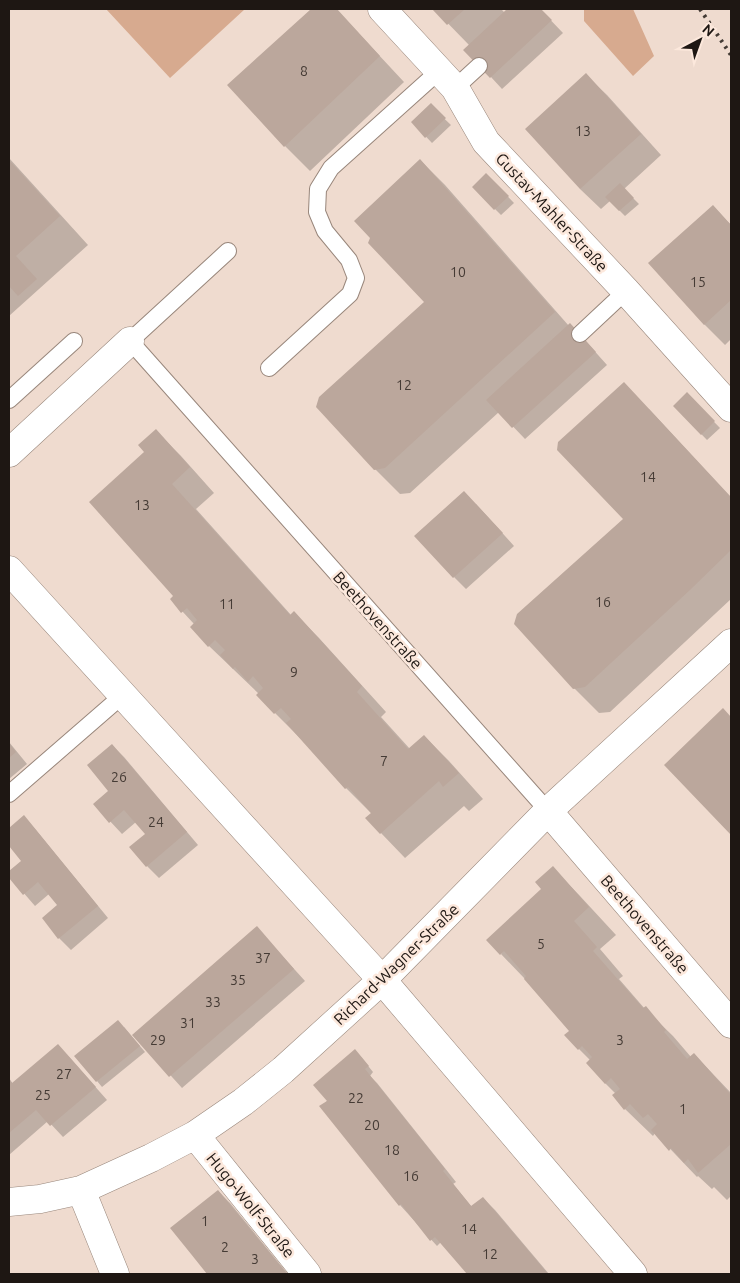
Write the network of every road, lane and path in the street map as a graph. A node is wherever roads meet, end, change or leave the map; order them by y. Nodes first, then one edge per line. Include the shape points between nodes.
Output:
1 (382, 9) edge
2 (478, 66) dead end
3 (447, 80) junction
4 (228, 252) dead end
5 (626, 291) junction
6 (580, 334) dead end
7 (74, 341) dead end
8 (130, 341) junction
9 (269, 368) dead end
10 (9, 400) edge
11 (731, 408) edge
12 (9, 453) edge
13 (9, 570) edge
14 (731, 643) edge
15 (123, 695) junction
16 (9, 794) edge
17 (548, 811) junction
18 (382, 980) junction
19 (731, 1024) edge
20 (195, 1135) junction
21 (81, 1190) junction
22 (9, 1202) edge
23 (115, 1274) edge
24 (307, 1274) edge
25 (632, 1274) edge

1 - 3 street, Gustav-Mahler-Straße
2 - 3 lane
3 - 5 street, Gustav-Mahler-Straße via 486,142
3 - 9 lane via 330,168 318,189 317,212 325,230 349,260 356,278 350,294
4 - 8 lane
5 - 6 lane
5 - 11 street, Gustav-Mahler-Straße
7 - 10 lane
8 - 12 street
8 - 17 lane, Beethovenstraße
13 - 15 street
14 - 17 street, Richard-Wagner-Straße
15 - 16 lane
15 - 18 street
17 - 18 street, Richard-Wagner-Straße
17 - 19 street, Beethovenstraße
18 - 20 street, Richard-Wagner-Straße via 283,1070
18 - 25 street
20 - 21 street, Richard-Wagner-Straße
20 - 24 street, Hugo-Wolf-Straße
21 - 22 street, Richard-Wagner-Straße
21 - 23 street

